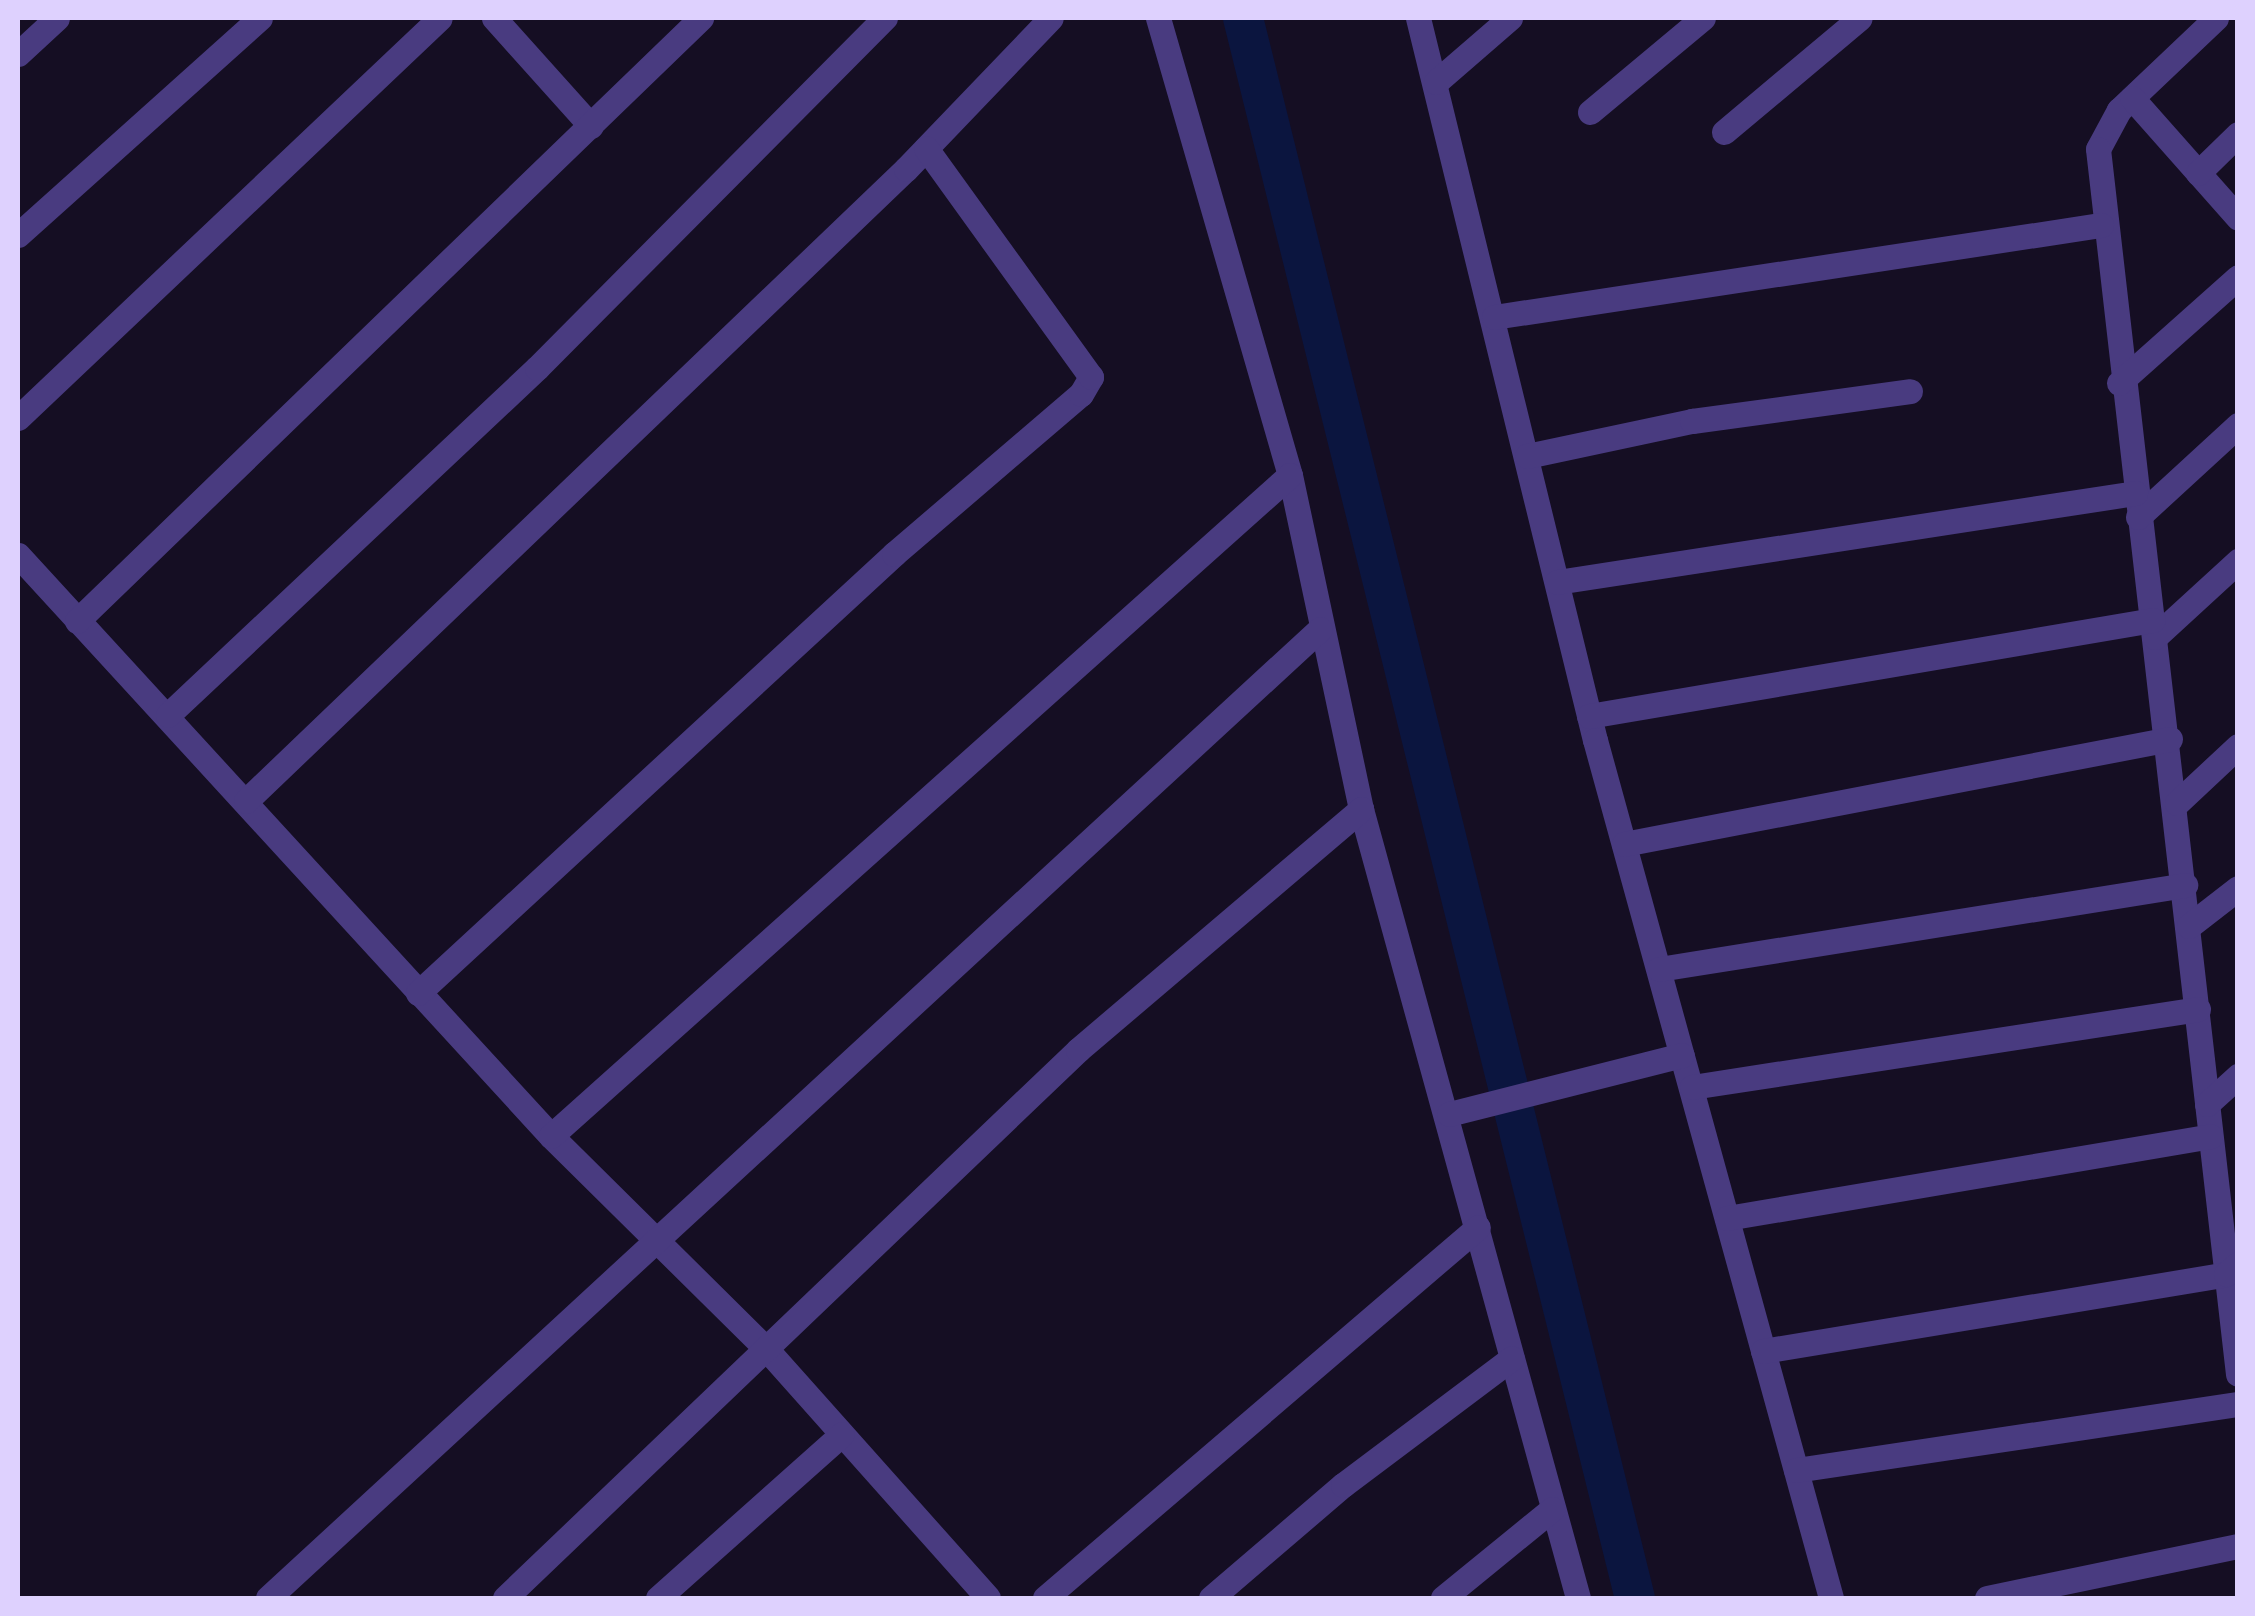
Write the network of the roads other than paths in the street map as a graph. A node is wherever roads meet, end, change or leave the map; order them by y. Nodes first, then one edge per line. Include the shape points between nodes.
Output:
1 (57, 18) edge
2 (260, 18) edge
3 (440, 18) edge
4 (494, 18) edge
5 (701, 18) edge
6 (885, 18) edge
7 (1051, 18) edge
8 (1158, 18) edge
9 (1418, 18) edge
10 (1510, 18) edge
11 (1703, 18) edge
12 (1860, 18) edge
13 (2216, 18) edge
14 (18, 54) edge
15 (1436, 82) junction
16 (2132, 98) junction
17 (1590, 112) dead end
18 (591, 126) junction
19 (1724, 132) dead end
20 (2238, 134) edge
21 (926, 148) junction
22 (2198, 172) junction
23 (2238, 218) edge
24 (2101, 225) junction
25 (18, 234) edge
26 (2238, 278) edge
27 (1494, 316) junction
28 (2120, 383) junction
29 (1910, 392) dead end
30 (18, 418) edge
31 (2238, 425) edge
32 (1527, 456) junction
33 (1290, 474) junction
34 (2137, 505) junction
35 (18, 555) edge
36 (2238, 561) edge
37 (1557, 582) junction
38 (77, 621) junction
39 (1320, 628) junction
40 (2154, 628) junction
41 (168, 715) junction
42 (1589, 716) junction
43 (2170, 739) junction
44 (2238, 746) edge
45 (246, 801) junction
46 (2177, 803) junction
47 (1361, 809) junction
48 (1624, 844) junction
49 (2185, 885) junction
50 (2238, 888) edge
51 (2189, 926) junction
52 (1659, 969) junction
53 (418, 993) junction
54 (2198, 1009) junction
55 (1682, 1055) junction
56 (2238, 1076) edge
57 (1692, 1087) junction
58 (2207, 1104) junction
59 (1449, 1114) junction
60 (551, 1136) junction
61 (2210, 1136) junction
62 (1727, 1218) junction
63 (1478, 1227) junction
64 (663, 1242) junction
65 (2232, 1269) edge
66 (1763, 1351) junction
67 (769, 1352) junction
68 (1512, 1358) junction
69 (2238, 1374) edge
70 (2238, 1404) edge
71 (842, 1434) junction
72 (1796, 1470) junction
73 (1552, 1509) junction
74 (2238, 1546) edge
75 (268, 1598) edge
76 (506, 1598) edge
77 (658, 1598) edge
78 (988, 1598) edge
79 (1045, 1598) edge
80 (1210, 1598) edge
81 (1443, 1598) edge
82 (1578, 1598) edge
83 (1831, 1598) edge
84 (1987, 1598) edge

1 - 14 street
2 - 25 street
3 - 30 street
4 - 18 street
5 - 18 street
6 - 41 street via 536,368
7 - 21 street
8 - 33 street
9 - 15 street
10 - 15 street
11 - 17 street
12 - 19 street
13 - 16 street
15 - 27 street
16 - 22 street
16 - 24 street via 2103,130 2098,149
18 - 38 street
20 - 22 street
21 - 45 street
21 - 53 street via 1091,376 1082,394 894,554
22 - 23 street
24 - 27 street
24 - 28 street
26 - 28 street
27 - 32 street
28 - 34 street
29 - 32 street via 1692,421
31 - 34 street
32 - 37 street
33 - 39 street
33 - 60 street
34 - 37 street
34 - 40 street
35 - 38 street
36 - 40 street
37 - 42 street
38 - 41 street
39 - 47 street
39 - 64 street
40 - 42 street
40 - 43 street
41 - 45 street
42 - 48 street
43 - 46 street
43 - 48 street
44 - 46 street
45 - 53 street
46 - 49 street
47 - 59 street
47 - 67 street via 1078,1050
48 - 52 street
49 - 51 street
49 - 52 street
50 - 51 street
51 - 54 street
52 - 55 street
53 - 60 street
54 - 57 street
54 - 58 street
55 - 57 street
55 - 59 street
56 - 58 street
57 - 62 street
58 - 61 street
59 - 63 street
60 - 64 street
61 - 62 street
61 - 65 street
62 - 66 street
63 - 68 street
63 - 79 street
64 - 67 street
64 - 75 street
65 - 66 street
65 - 69 street
66 - 72 street
67 - 71 street
67 - 76 street
68 - 73 street
68 - 80 street via 1343,1485
70 - 72 street
71 - 77 street
71 - 78 street
72 - 83 street
73 - 81 street
73 - 82 street
74 - 84 street

